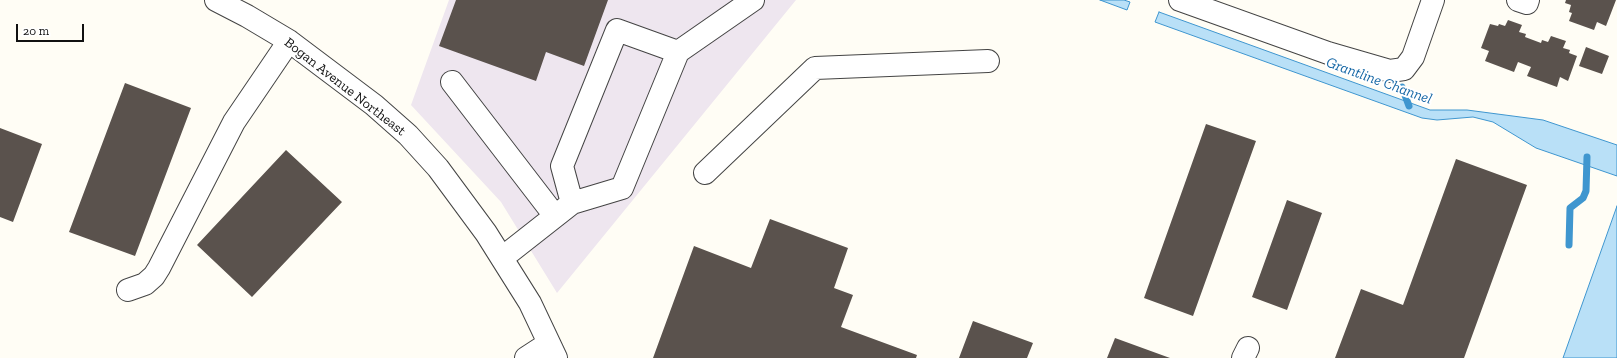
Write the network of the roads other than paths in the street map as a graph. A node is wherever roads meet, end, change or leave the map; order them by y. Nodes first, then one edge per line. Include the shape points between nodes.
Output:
1 (216, 0) edge
2 (754, 0) edge
3 (1180, 0) edge
4 (1433, 0) edge
5 (1518, 0) edge
6 (1528, 0) edge
7 (289, 42) junction
8 (678, 52) junction
9 (988, 61) dead end
10 (452, 82) dead end
11 (705, 174) dead end
12 (564, 210) junction
13 (502, 258) junction
14 (128, 290) dead end
15 (553, 351) edge
16 (526, 358) edge

1 - 7 street, Bogan Avenue Northeast
2 - 8 street
3 - 4 street via 1328,53 1390,71 1404,69 1413,57
5 - 6 street via 1527,3
7 - 13 street, Bogan Avenue Northeast via 363,96 408,135 438,168
7 - 14 street via 234,122 154,276 145,284
8 - 12 street via 622,188
8 - 12 street via 617,30 562,166
9 - 11 street via 814,68
10 - 12 street
12 - 13 street
13 - 15 street, Bogan Avenue Northeast via 530,303
15 - 16 street

